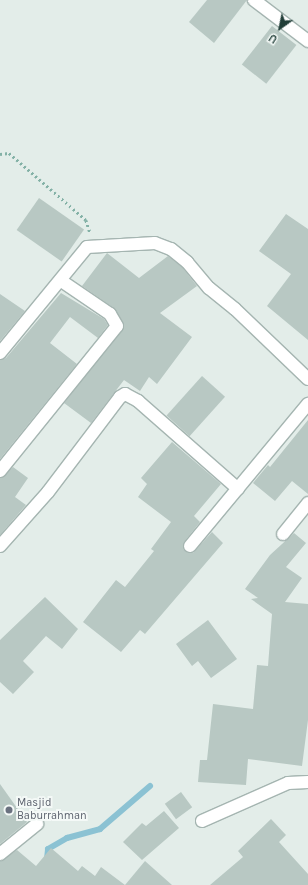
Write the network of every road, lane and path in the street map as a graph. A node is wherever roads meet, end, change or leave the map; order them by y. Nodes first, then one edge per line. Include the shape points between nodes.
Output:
1 (254, 0) edge
2 (308, 41) edge
3 (0, 154) edge
4 (87, 247) junction
5 (60, 280) junction
6 (0, 353) edge
7 (308, 379) edge
8 (308, 404) edge
9 (0, 471) edge
10 (238, 489) junction
11 (308, 503) edge
12 (283, 534) dead end
13 (0, 546) edge
14 (190, 546) dead end
15 (308, 782) edge
16 (202, 821) dead end
17 (37, 824) dead end
18 (0, 854) edge

1 - 2 street
3 - 4 path via 9,153 86,220 90,226
4 - 5 street
4 - 7 street via 136,242 155,243 171,249 187,262 209,288
5 - 6 street
5 - 9 street via 110,314 117,326
8 - 10 street
10 - 13 street via 138,401 125,394 120,397 48,492
10 - 14 street
11 - 12 street
15 - 16 street via 288,783
17 - 18 street

